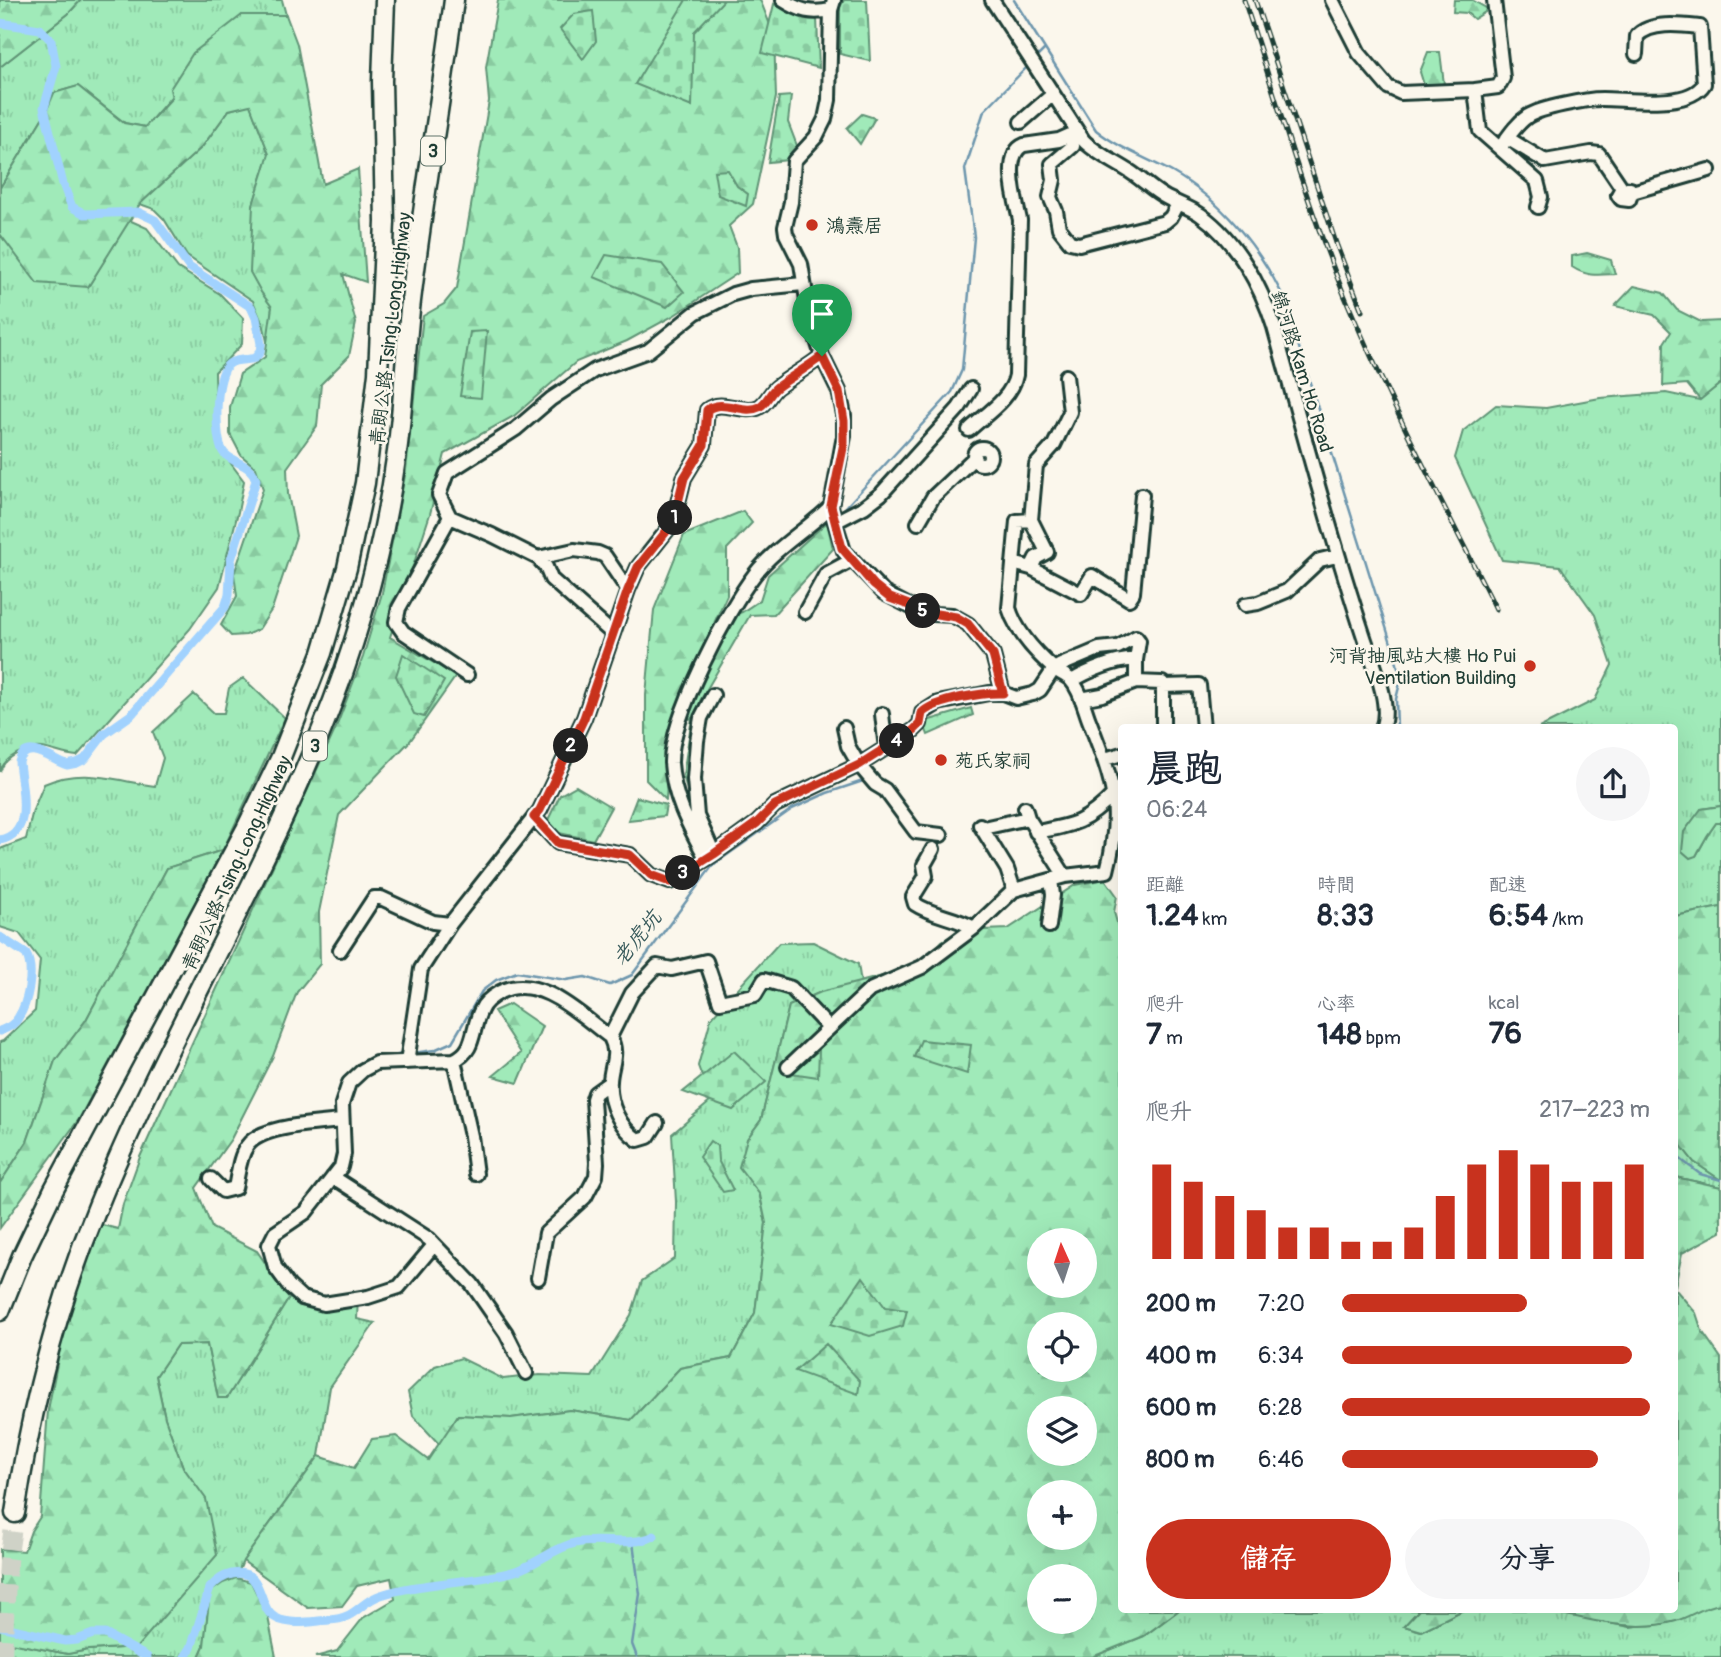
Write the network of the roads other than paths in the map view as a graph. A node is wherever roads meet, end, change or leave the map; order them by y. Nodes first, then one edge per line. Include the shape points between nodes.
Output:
1 (386, 0) edge
2 (454, 0) edge
3 (783, 0) edge
4 (992, 0) edge
5 (1332, 0) edge
6 (1494, 0) edge
7 (833, 5) edge
8 (1636, 54) dead end
9 (1475, 90) junction
10 (1052, 95) junction
11 (1021, 122) dead end
12 (1074, 134) junction
13 (1504, 143) junction
14 (1709, 170) dead end
15 (1178, 204) junction
16 (1538, 207) dead end
17 (803, 284) junction
18 (822, 356) junction
19 (1066, 376) dead end
20 (971, 389) dead end
21 (953, 415) junction
22 (969, 430) junction
23 (1142, 495) dead end
24 (831, 506) junction
25 (450, 517) junction
26 (1031, 520) junction
27 (835, 522) junction
28 (918, 523) dead end
29 (1337, 556) junction
30 (537, 558) junction
31 (852, 560) junction
32 (1013, 563) junction
33 (1031, 568) junction
34 (628, 590) junction
35 (1245, 605) dead end
36 (805, 612) dead end
37 (613, 634) junction
38 (1136, 660) junction
39 (1054, 670) junction
40 (467, 675) dead end
41 (1072, 681) junction
42 (1136, 682) junction
43 (1163, 686) junction
44 (1003, 693) junction
45 (713, 695) dead end
46 (1081, 699) junction
47 (882, 714) dead end
48 (1163, 724) edge
49 (1203, 724) edge
50 (1383, 724) edge
51 (844, 728) dead end
52 (886, 749) junction
53 (1118, 755) edge
54 (1105, 760) junction
55 (859, 765) junction
56 (1114, 794) junction
57 (534, 817) junction
58 (1036, 832) junction
59 (941, 835) dead end
60 (1118, 844) edge
61 (933, 849) dead end
62 (710, 856) junction
63 (1065, 876) junction
64 (1051, 880) junction
65 (1014, 890) junction
66 (450, 924) junction
67 (1049, 926) dead end
68 (974, 928) junction
69 (340, 950) dead end
70 (830, 1028) junction
71 (610, 1037) junction
72 (407, 1055) junction
73 (454, 1060) junction
74 (788, 1068) dead end
75 (609, 1083) junction
76 (341, 1121) junction
77 (657, 1123) dead end
78 (476, 1174) dead end
79 (333, 1177) junction
80 (211, 1179) dead end
81 (434, 1245) junction
82 (538, 1278) dead end
83 (0, 1311) edge
84 (526, 1373) dead end
85 (15, 1513) tunnel mouth

1 - 83 highway, 青朗公路 Tsing Long Highway / 3 via 384,222 376,397 357,525 329,629 297,720 261,798 53,1191
2 - 85 highway, 青朗公路 Tsing Long Highway / 3 via 411,301 397,453 356,632 323,728 107,1183 79,1255 38,1392
3 - 7 street via 815,13
4 - 10 street, 錦河路 Kam Ho Road
5 - 9 street via 1359,53 1388,87 1401,93
6 - 9 street via 1503,78 1498,87
7 - 17 street via 825,119 794,161 785,227 801,264
8 - 13 street via 1637,36 1642,31 1700,27 1704,84 1685,97 1598,99 1531,114
9 - 13 street via 1480,131
10 - 11 street
10 - 12 street, 錦河路 Kam Ho Road
12 - 15 street, 錦河路 Kam Ho Road
12 - 15 street via 1073,146 1052,164 1050,197 1059,228 1070,242 1079,244 1165,222
12 - 22 street via 1024,145 1013,154 1013,197 1020,220 1015,382
13 - 14 street via 1545,161 1599,154 1627,190
13 - 16 street via 1537,181
15 - 29 street, 錦河路 Kam Ho Road via 1209,222 1262,293
17 - 18 street
17 - 25 street via 733,294 695,313 648,351 595,370 562,391 516,429 447,473 439,495
18 - 24 street via 839,391 845,425
18 - 34 street via 775,389 760,407 708,408 704,445 684,478 673,523 641,563
19 - 26 street via 1070,412 1054,445 1036,465
20 - 21 street
21 - 22 street
21 - 27 street via 881,494
22 - 28 street via 976,454 933,496
23 - 33 street via 1129,599 1092,576 1081,594
24 - 27 street
24 - 62 street via 756,573 723,626 674,735 675,791
25 - 30 street
25 - 40 street via 396,622 402,632
26 - 32 street via 1017,521
26 - 33 street via 1047,552 1036,558
27 - 31 street via 842,548
29 - 35 street via 1320,559 1287,591
29 - 50 street, 錦河路 Kam Ho Road via 1380,683
30 - 34 street via 574,550 598,553 605,556
30 - 37 street via 551,579
31 - 36 street via 826,574
31 - 44 street via 896,601 968,624 993,655
32 - 33 street
32 - 39 street via 1008,601 1012,617
34 - 37 street
37 - 57 street via 584,718
38 - 39 street via 1136,637
38 - 41 street
38 - 42 street
39 - 41 street
39 - 44 street via 1037,692 1016,698
41 - 46 street
42 - 43 street
42 - 46 street
43 - 48 street
43 - 49 street via 1199,685
44 - 52 street via 930,706 917,727
45 - 62 street via 701,718 694,779 697,817
46 - 54 street
47 - 52 street
51 - 55 street
52 - 55 street
53 - 54 street
54 - 56 street
55 - 59 street via 916,832
55 - 62 street via 775,805
56 - 58 street via 1078,823
56 - 60 street
57 - 62 street via 558,843 630,855 651,875 670,882
57 - 66 street
58 - 63 street
58 - 65 street via 1026,813 982,827
60 - 63 street via 1107,871
61 - 68 street via 924,865 926,876 913,897 915,904
63 - 64 street
64 - 65 street
64 - 67 street
65 - 68 street
66 - 69 street via 433,922 374,898
66 - 72 street via 421,968
68 - 70 street via 922,967 870,990
70 - 71 street via 790,988 764,979 755,995 720,1002 706,961 672,969 657,966 632,993
70 - 74 street
71 - 73 street via 552,996 531,987 509,987 481,1008 469,1049
71 - 75 street via 616,1057
72 - 73 street
72 - 76 street via 376,1063 349,1083
73 - 78 street
75 - 77 street via 625,1130 642,1140
75 - 82 street via 593,1099 596,1176 585,1197 546,1233
76 - 79 street via 344,1153
76 - 80 street via 263,1134 244,1151 235,1188 223,1191
79 - 81 street
79 - 81 street via 306,1212 270,1240 275,1267 302,1298 327,1303 395,1290
81 - 84 street via 472,1284 506,1333

